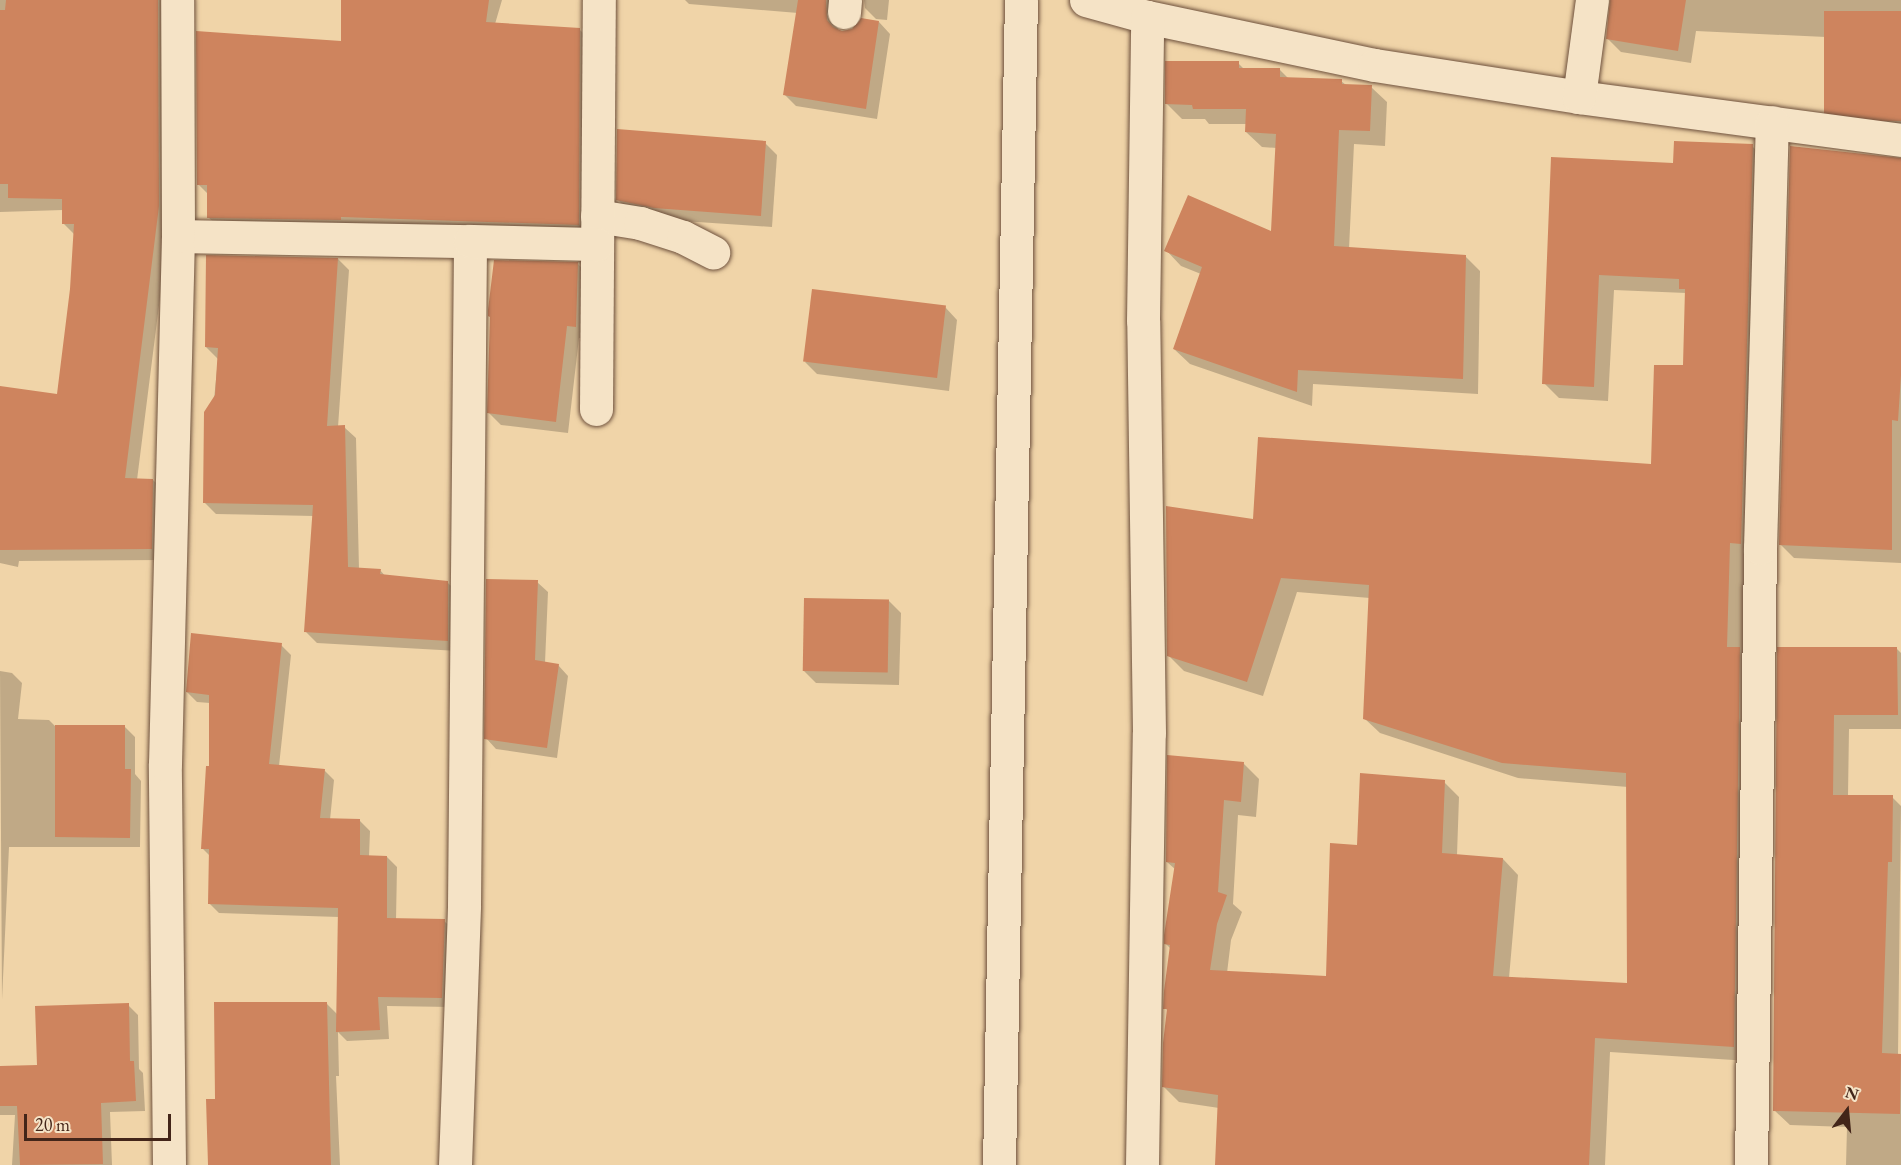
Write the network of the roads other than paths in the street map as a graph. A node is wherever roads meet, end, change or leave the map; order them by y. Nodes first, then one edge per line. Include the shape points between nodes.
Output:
1 (177, 0) edge
2 (599, 0) edge
3 (1021, 0) edge
4 (1086, 0) edge
5 (1592, 0) edge
6 (1147, 17) junction
7 (1580, 97) junction
8 (1772, 122) junction
9 (1901, 140) edge
10 (597, 230) junction
11 (178, 236) junction
12 (470, 242) junction
13 (713, 252) dead end
14 (596, 409) dead end
15 (169, 1165) edge
16 (455, 1165) edge
17 (999, 1165) edge
18 (1142, 1165) edge
19 (1751, 1165) edge

1 - 11 street
2 - 10 street
3 - 17 street
4 - 6 street
5 - 7 street
6 - 7 street via 1375,65
6 - 18 street via 1143,321 1149,733
7 - 8 street
8 - 9 street
8 - 19 street via 1760,548
10 - 12 street
10 - 13 street via 640,224 673,233
10 - 14 street
11 - 12 street
11 - 15 street via 165,764
12 - 16 street via 464,906

